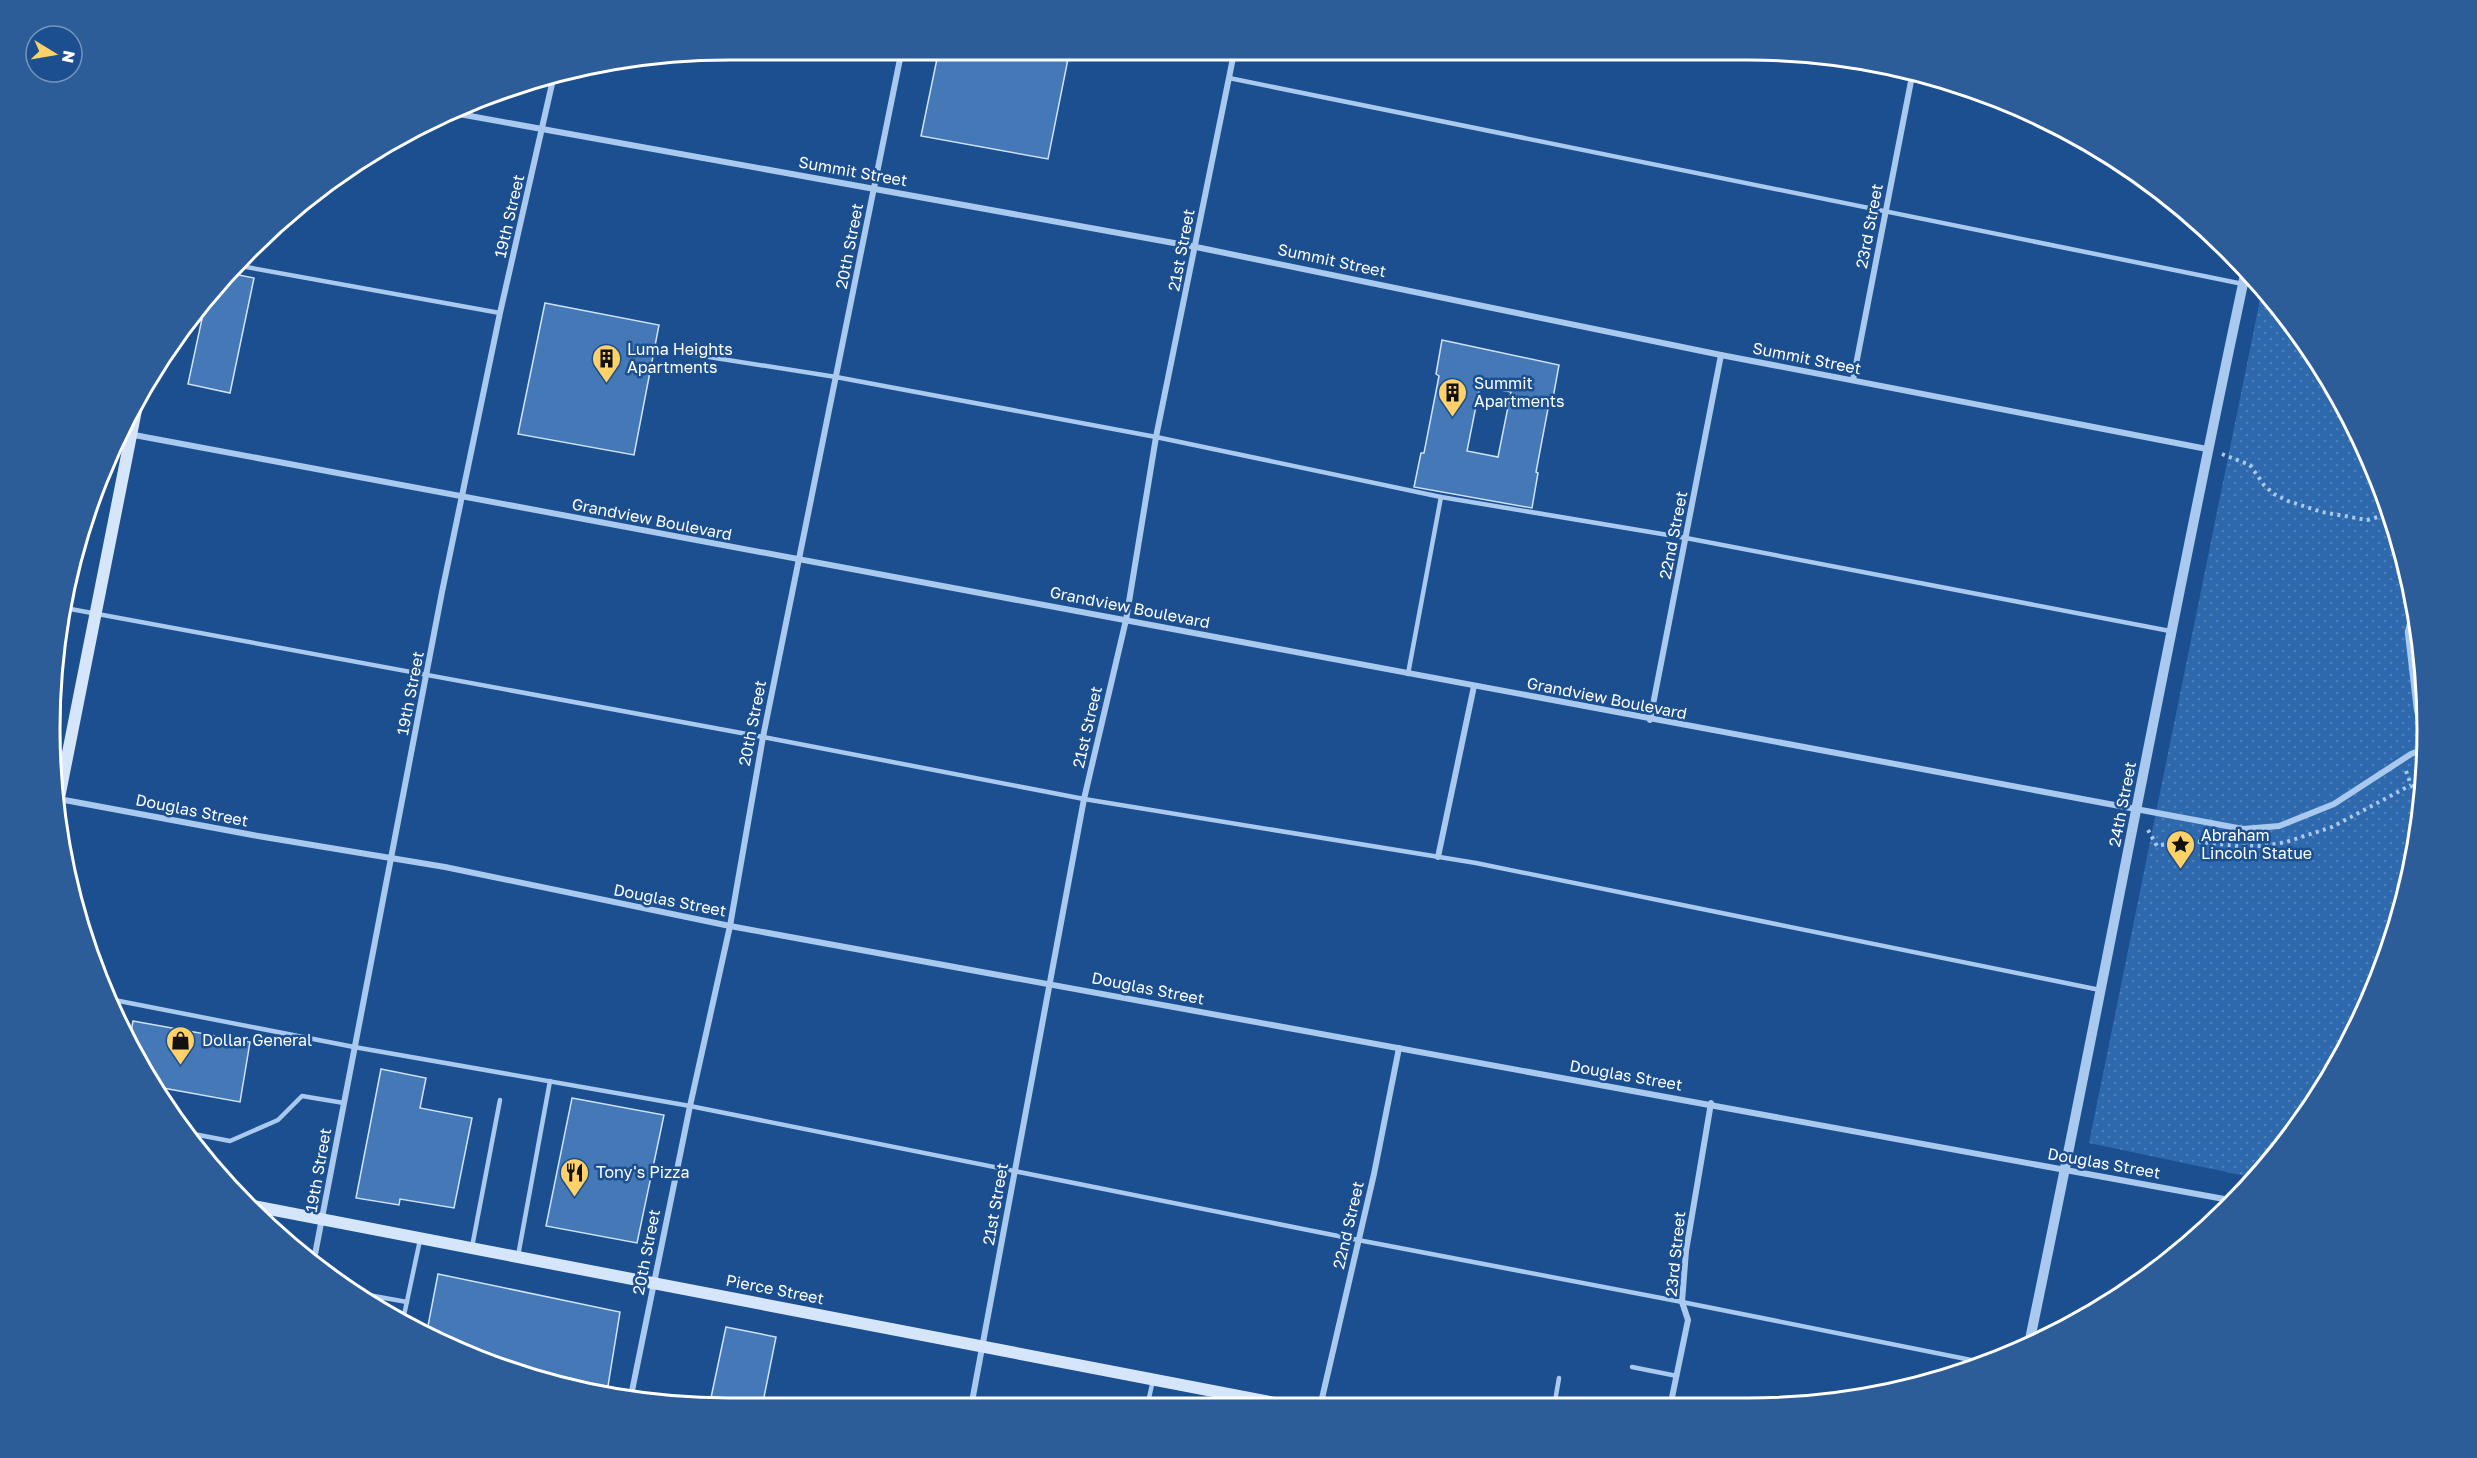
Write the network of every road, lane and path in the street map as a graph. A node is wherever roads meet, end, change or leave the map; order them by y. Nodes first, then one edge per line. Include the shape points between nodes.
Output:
1 (901, 60) edge
2 (1233, 60) edge
3 (1229, 78) junction
4 (1911, 81) edge
5 (552, 84) edge
6 (465, 115) edge
7 (544, 128) junction
8 (874, 189) junction
9 (1886, 211) junction
10 (1196, 247) junction
11 (246, 267) edge
12 (2244, 280) edge
13 (2243, 284) junction
14 (500, 313) junction
15 (690, 354) dead end
16 (1722, 355) junction
17 (836, 377) junction
18 (1853, 381) junction
19 (129, 434) edge
20 (1156, 437) junction
21 (2207, 449) junction
22 (122, 450) edge
23 (462, 497) junction
24 (1441, 497) junction
25 (2382, 516) edge
26 (1686, 538) junction
27 (798, 560) junction
28 (71, 609) edge
29 (97, 614) junction
30 (1126, 620) junction
31 (2409, 626) edge
32 (2172, 631) junction
33 (427, 674) junction
34 (1407, 674) junction
35 (1474, 686) junction
36 (2417, 712) edge
37 (1650, 720) junction
38 (763, 736) junction
39 (2416, 752) edge
40 (2402, 760) junction
41 (62, 782) edge
42 (2414, 789) edge
43 (1084, 800) junction
44 (65, 803) edge
45 (2136, 810) junction
46 (1438, 857) junction
47 (392, 859) junction
48 (730, 926) junction
49 (1049, 983) junction
50 (2100, 990) junction
51 (118, 1001) edge
52 (354, 1047) junction
53 (1399, 1048) junction
54 (550, 1081) junction
55 (500, 1100) dead end
56 (344, 1103) junction
57 (1712, 1104) junction
58 (690, 1106) junction
59 (197, 1135) edge
60 (2066, 1170) junction
61 (1015, 1171) junction
62 (2224, 1199) edge
63 (262, 1207) edge
64 (323, 1218) junction
65 (421, 1237) junction
66 (1358, 1240) junction
67 (472, 1247) junction
68 (316, 1255) edge
69 (518, 1256) junction
70 (654, 1282) junction
71 (375, 1296) edge
72 (407, 1302) junction
73 (1682, 1302) junction
74 (404, 1314) edge
75 (2032, 1334) edge
76 (983, 1346) junction
77 (1969, 1360) edge
78 (1632, 1367) dead end
79 (1677, 1376) junction
80 (1559, 1378) dead end
81 (1153, 1379) junction
82 (632, 1390) edge
83 (973, 1398) edge
84 (1149, 1398) edge
85 (1250, 1398) edge
86 (1322, 1398) edge
87 (1556, 1398) edge
88 (1672, 1398) edge

1 - 8 street, 20th Street
2 - 3 street, 21st Street
3 - 9 lane
3 - 10 street, 21st Street
4 - 9 street, 23rd Street
5 - 7 street, 19th Street
6 - 7 street, Summit Street
7 - 8 street, Summit Street
7 - 14 street, 19th Street
8 - 10 street, Summit Street
8 - 17 street, 20th Street
9 - 13 lane
9 - 18 street, 23rd Street
10 - 16 street, Summit Street
10 - 20 street, 21st Street
11 - 14 lane
12 - 13 street, 24th Street
13 - 21 street, 24th Street
14 - 23 street, 19th Street
15 - 17 lane
16 - 18 street, Summit Street
16 - 26 street, 22nd Street
17 - 20 lane
17 - 27 street, 20th Street
18 - 21 street, Summit Street
19 - 23 street, Grandview Boulevard
20 - 24 lane
20 - 30 street, 21st Street
21 - 25 path via 2250,465 2264,485 2288,501 2367,520
21 - 32 street, 24th Street
22 - 29 main road
23 - 27 street, Grandview Boulevard
23 - 33 street, 19th Street
24 - 26 lane
24 - 34 lane
26 - 32 lane
26 - 37 street, 22nd Street
27 - 30 street, Grandview Boulevard
27 - 38 street, 20th Street
28 - 29 lane
29 - 33 lane
29 - 41 main road
30 - 34 street, Grandview Boulevard
30 - 43 street, 21st Street
31 - 36 lane
32 - 45 street, 24th Street
33 - 38 lane
33 - 47 street, 19th Street
34 - 35 street, Grandview Boulevard
35 - 37 street, Grandview Boulevard
35 - 46 street
37 - 45 street, Grandview Boulevard
38 - 43 lane
38 - 48 street, 20th Street
39 - 40 street, Grandview Boulevard
40 - 42 path
40 - 45 street, Grandview Boulevard via 2334,804 2279,826 2244,830
43 - 46 lane
43 - 49 street, 21st Street
44 - 47 street, Douglas Street
45 - 50 street, 24th Street
46 - 50 lane
47 - 48 street, Douglas Street
47 - 52 street, 19th Street
48 - 49 street, Douglas Street
48 - 58 street, 20th Street
49 - 53 street, Douglas Street
49 - 61 street, 21st Street
50 - 60 street, 24th Street
51 - 52 lane
52 - 54 lane
52 - 56 street, 19th Street
53 - 57 street, Douglas Street
53 - 66 street, 22nd Street
54 - 58 lane
54 - 69 lane
55 - 67 lane
56 - 59 lane via 302,1096 278,1120 230,1141
56 - 64 street, 19th Street
57 - 60 street, Douglas Street
57 - 73 street, 23rd Street via 1686,1251
58 - 61 lane
58 - 70 street, 20th Street
60 - 62 street, Douglas Street
60 - 75 street, 24th Street
61 - 66 lane
61 - 76 street, 21st Street
63 - 64 main road, Pierce Street
64 - 65 main road, Pierce Street
64 - 68 street, 19th Street
65 - 67 main road, Pierce Street
65 - 72 lane
66 - 73 lane
66 - 86 street, 22nd Street
67 - 69 main road, Pierce Street
69 - 70 main road, Pierce Street
70 - 76 main road, Pierce Street
70 - 82 street, 20th Street
71 - 72 lane
72 - 74 lane
73 - 77 lane
73 - 79 street, 23rd Street via 1688,1320
76 - 81 main road, Pierce Street
76 - 83 street, 21st Street
78 - 79 lane
79 - 88 street, 23rd Street
80 - 87 lane
81 - 84 lane
81 - 85 main road, Pierce Street

